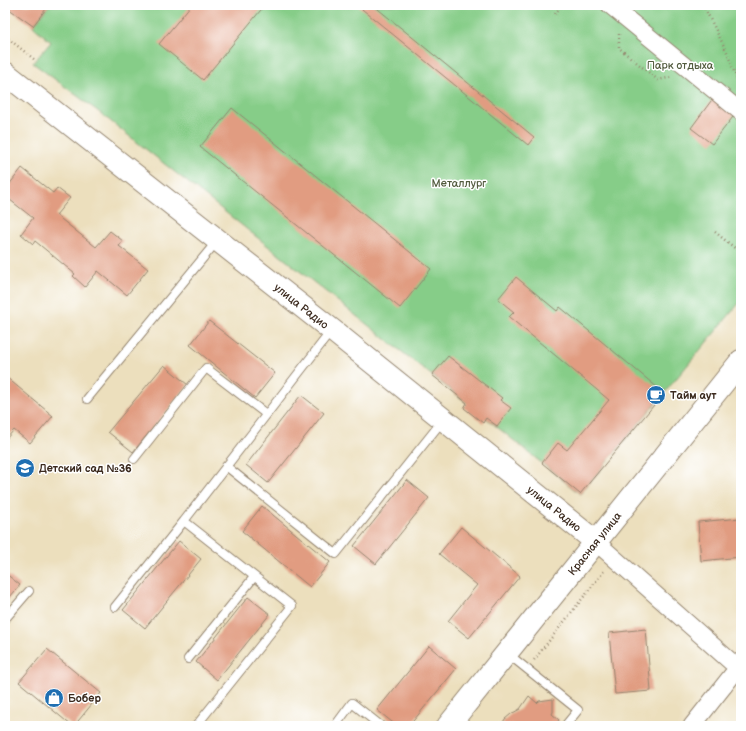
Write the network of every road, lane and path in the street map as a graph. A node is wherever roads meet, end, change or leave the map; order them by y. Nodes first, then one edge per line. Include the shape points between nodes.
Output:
1 (562, 5) edge
2 (703, 5) edge
3 (615, 9) edge
4 (555, 14) dead end
5 (5, 36) edge
6 (35, 60) dead end
7 (692, 72) junction
8 (5, 73) edge
9 (741, 91) edge
10 (741, 112) edge
11 (715, 232) dead end
12 (218, 240) junction
13 (741, 253) edge
14 (332, 330) junction
15 (741, 361) edge
16 (87, 399) dead end
17 (266, 414) junction
18 (443, 420) junction
19 (134, 458) dead end
20 (226, 466) junction
21 (184, 521) junction
22 (596, 542) junction
23 (254, 577) junction
24 (29, 591) dead end
25 (115, 607) dead end
26 (5, 619) edge
27 (507, 653) junction
28 (188, 659) dead end
29 (740, 668) edge
30 (196, 726) edge
31 (335, 726) edge
32 (380, 726) edge
33 (448, 726) edge
34 (566, 726) edge
35 (692, 726) edge

1 - 4 path
2 - 9 path via 727,52
3 - 7 street
3 - 7 path via 619,48 658,80
5 - 6 path
7 - 10 street
8 - 12 main road, улица Радио
11 - 13 path
12 - 14 main road, улица Радио
12 - 16 lane
14 - 17 lane
14 - 18 main road, улица Радио
15 - 22 main road, Красная улица
17 - 19 lane via 206,368
17 - 20 lane
18 - 20 lane via 336,554
18 - 22 main road, улица Радио
20 - 21 lane
21 - 23 lane
21 - 25 lane
22 - 27 main road, Красная улица
22 - 29 street
23 - 28 lane
23 - 30 lane via 292,606
24 - 26 lane
27 - 33 main road, Красная улица
27 - 34 lane via 578,710
29 - 35 street
31 - 32 lane via 352,703

